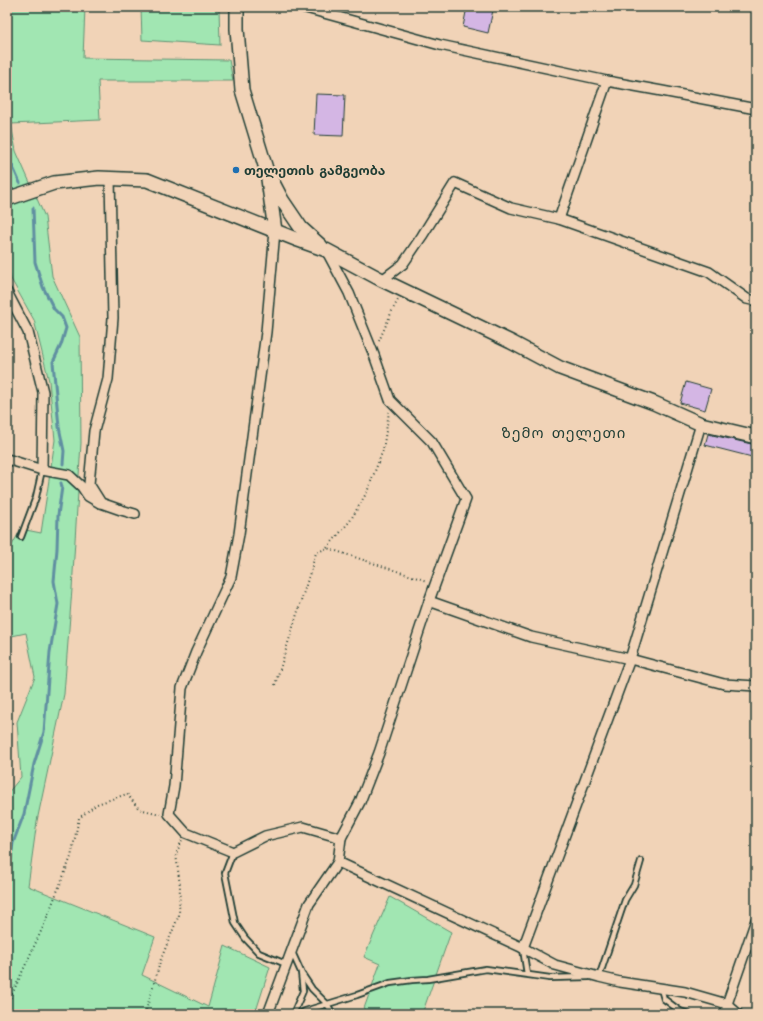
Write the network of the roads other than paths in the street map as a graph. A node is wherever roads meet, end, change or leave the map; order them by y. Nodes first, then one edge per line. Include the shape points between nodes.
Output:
1 (237, 7) edge
2 (302, 7) edge
3 (607, 81) junction
4 (756, 109) edge
5 (268, 172) junction
6 (110, 178) junction
7 (7, 199) edge
8 (293, 216) junction
9 (559, 219) junction
10 (274, 230) junction
11 (326, 250) junction
12 (382, 280) junction
13 (7, 292) edge
14 (756, 301) edge
15 (701, 424) junction
16 (756, 437) edge
17 (7, 459) edge
18 (42, 470) junction
19 (101, 503) junction
20 (135, 514) dead end
21 (21, 537) dead end
22 (430, 601) junction
23 (630, 659) junction
24 (756, 686) edge
25 (341, 838) junction
26 (233, 852) junction
27 (641, 861) dead end
28 (338, 862) junction
29 (756, 920) edge
30 (523, 948) junction
31 (291, 950) junction
32 (286, 964) junction
33 (301, 972) junction
34 (527, 974) junction
35 (599, 977) junction
36 (661, 988) junction
37 (327, 1004) junction
38 (727, 1004) junction
39 (679, 1013) edge
40 (268, 1014) edge
41 (292, 1014) edge
42 (300, 1014) edge
43 (333, 1014) edge
44 (689, 1014) edge
45 (722, 1014) edge
46 (738, 1014) edge

1 - 5 street via 242,90
2 - 3 street via 440,45
3 - 4 street
3 - 9 street
5 - 8 street
5 - 10 street
6 - 7 street via 54,183
6 - 10 street via 147,180
6 - 19 street via 113,318 108,379 94,431 89,484
8 - 10 street
8 - 11 street via 301,228
9 - 12 street via 511,208 454,183 403,264
9 - 14 street via 709,272 747,299
10 - 11 street
10 - 26 street via 266,332 238,541 231,577 182,688 174,786 169,814 186,833
11 - 12 street
11 - 22 street via 349,293 390,400 432,442 466,499
12 - 15 street via 560,368 654,403
13 - 18 street via 28,332 42,392
15 - 16 street
15 - 23 street
17 - 18 street
18 - 19 street via 69,476 88,496
18 - 21 lane via 36,497
19 - 20 street
22 - 23 street via 531,637
22 - 25 street via 379,753 360,802
23 - 24 street via 724,684
23 - 30 street
25 - 26 street via 303,827 265,836
25 - 28 street
26 - 32 lane via 225,873 235,923 259,953
27 - 35 lane
28 - 30 street
28 - 31 street via 309,904
29 - 38 street
30 - 34 lane
30 - 35 street via 555,965
31 - 32 street
31 - 33 lane
32 - 40 street
33 - 37 lane via 312,989
33 - 41 lane via 304,991
34 - 35 lane via 550,978
34 - 37 lane via 486,969 390,983
35 - 36 street
36 - 38 street via 686,992
36 - 39 lane via 664,998
37 - 42 lane
37 - 43 lane
38 - 45 lane
38 - 46 street
39 - 44 lane

